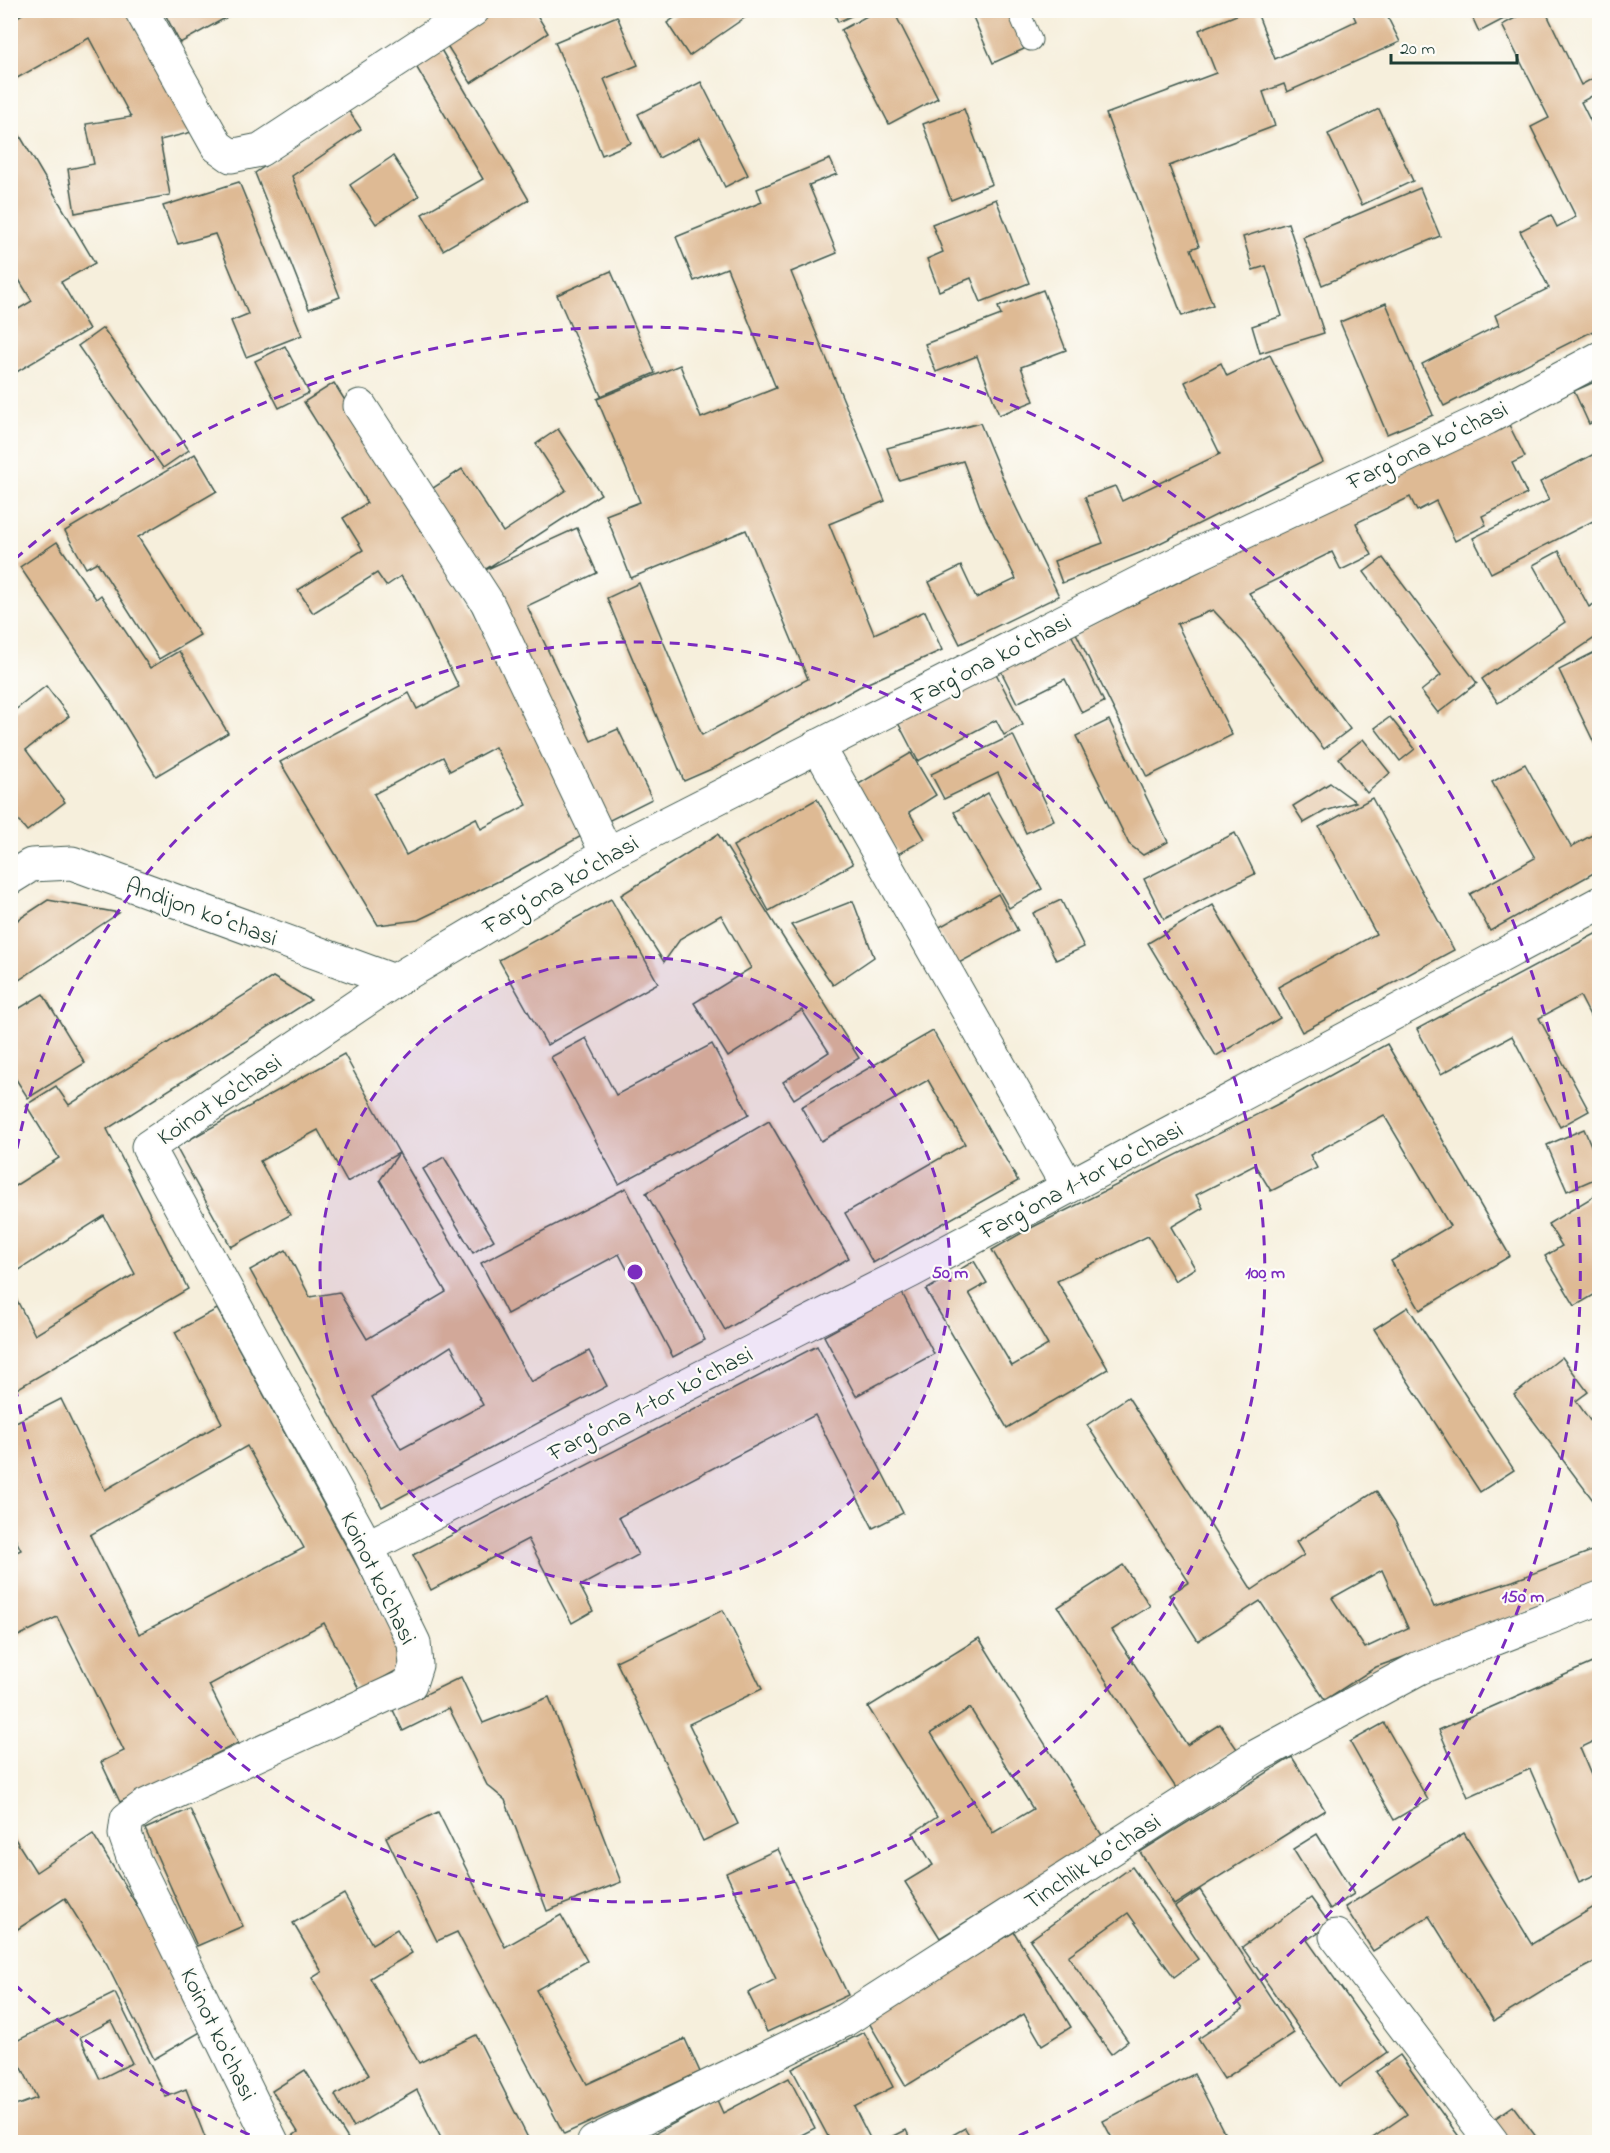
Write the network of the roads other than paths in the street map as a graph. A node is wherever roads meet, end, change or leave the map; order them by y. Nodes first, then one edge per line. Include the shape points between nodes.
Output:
1 (141, 10) edge
2 (473, 10) edge
3 (1017, 10) edge
4 (1031, 40) dead end
5 (1599, 358) edge
6 (360, 406) dead end
7 (818, 747) junction
8 (607, 854) junction
9 (10, 879) edge
10 (1599, 903) edge
11 (394, 981) junction
12 (1068, 1187) junction
13 (367, 1547) junction
14 (1599, 1598) edge
15 (1336, 1936) dead end
16 (272, 2142) edge
17 (594, 2142) edge
18 (1492, 2142) edge

1 - 2 street via 217,146 231,156 260,150
3 - 4 lane
5 - 7 street, Fargʻona koʻchasi via 1486,418 1172,566
6 - 8 street via 487,603
7 - 8 street, Fargʻona koʻchasi
7 - 12 street
8 - 11 street, Fargʻona koʻchasi
9 - 11 street, Andijon koʻchasi via 31,865 72,863
10 - 12 street, Fargʻona 1-tor koʻchasi
11 - 13 street, Koinot ko'chasi via 148,1147
12 - 13 street, Fargʻona 1-tor koʻchasi
13 - 16 street, Koinot ko'chasi via 414,1643 416,1665 410,1684 145,1806 127,1819 125,1834 134,1860
14 - 17 street, Tinchlik koʻchasi via 1419,1668 1255,1757 843,2020
15 - 18 street

